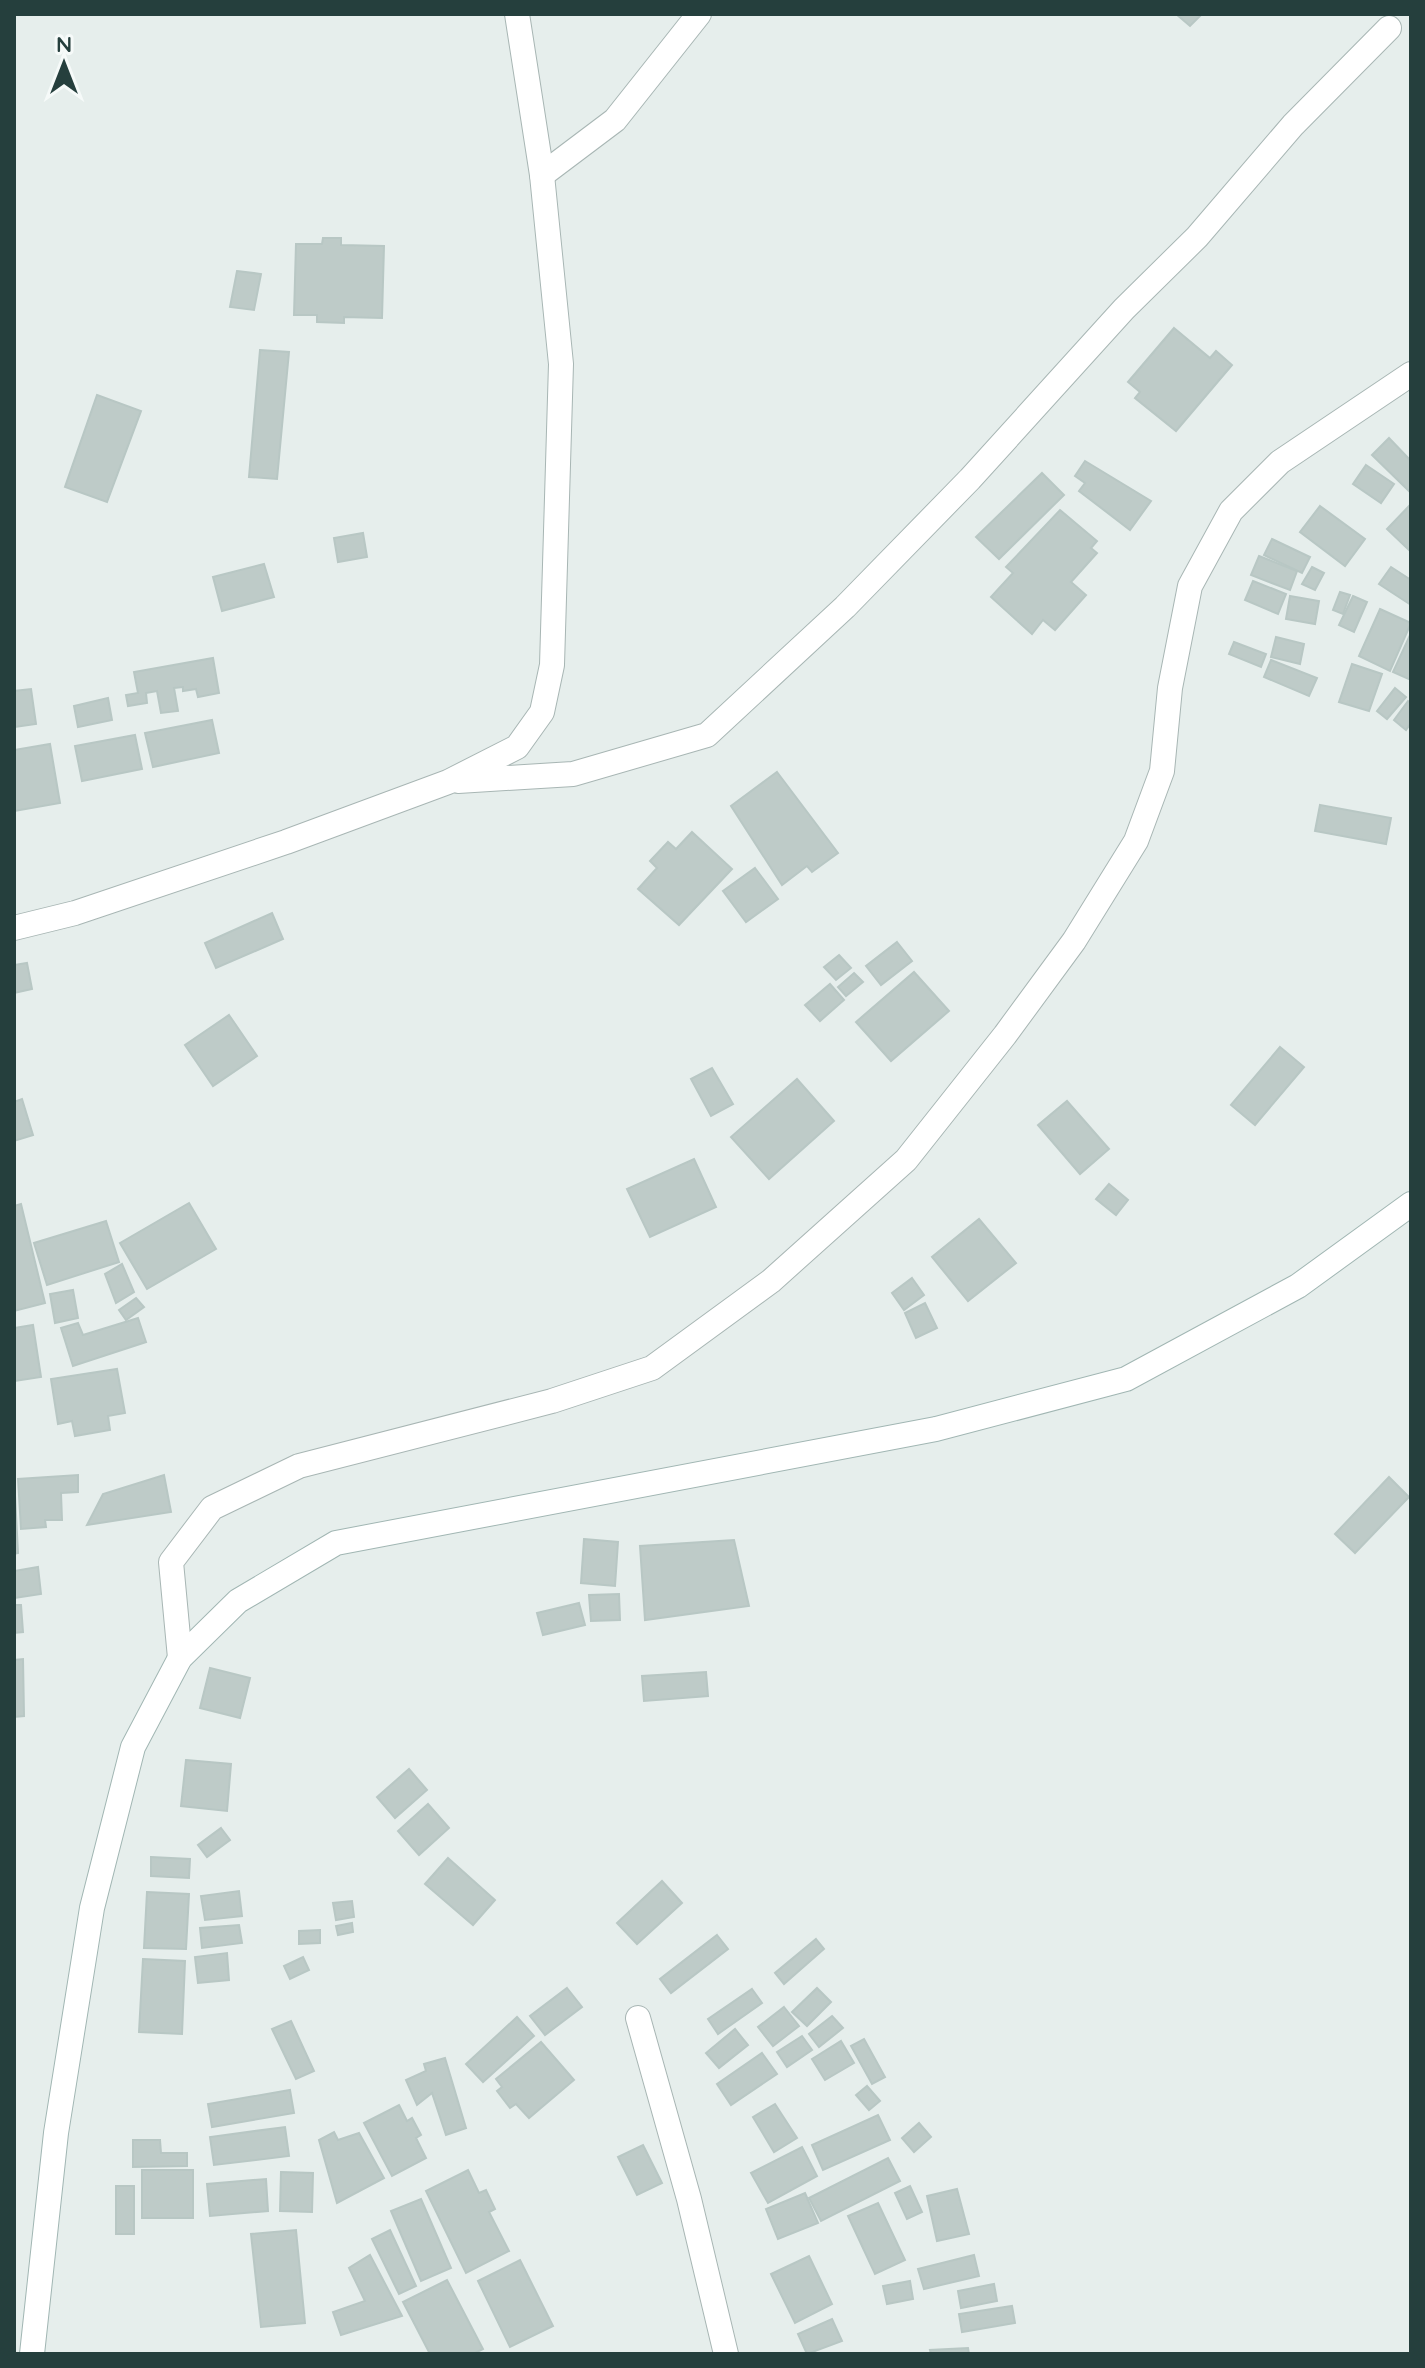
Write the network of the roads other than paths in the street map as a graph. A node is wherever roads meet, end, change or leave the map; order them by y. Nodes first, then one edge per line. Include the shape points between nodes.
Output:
1 (517, 14) edge
2 (699, 14) edge
3 (1389, 28) dead end
4 (542, 175) junction
5 (1411, 374) edge
6 (448, 782) junction
7 (14, 928) edge
8 (1411, 1204) edge
9 (180, 1658) junction
10 (638, 2018) dead end
11 (32, 2354) edge
12 (726, 2354) edge

1 - 4 street
2 - 4 street via 615,120
3 - 6 street via 1293,125 1197,237 970,479 845,607 707,735 573,774
4 - 6 street via 561,364 552,665 542,712 517,747
5 - 9 street via 1280,462 1231,511 1190,586 1170,688 1162,771 1136,841 1074,941 906,1160 771,1281 652,1368 552,1401 299,1466 212,1508 171,1562
6 - 7 street via 256,853
8 - 9 street via 1298,1286 1126,1379 936,1429 336,1543 238,1601
9 - 11 street via 133,1747 92,1908 56,2133
10 - 12 street

